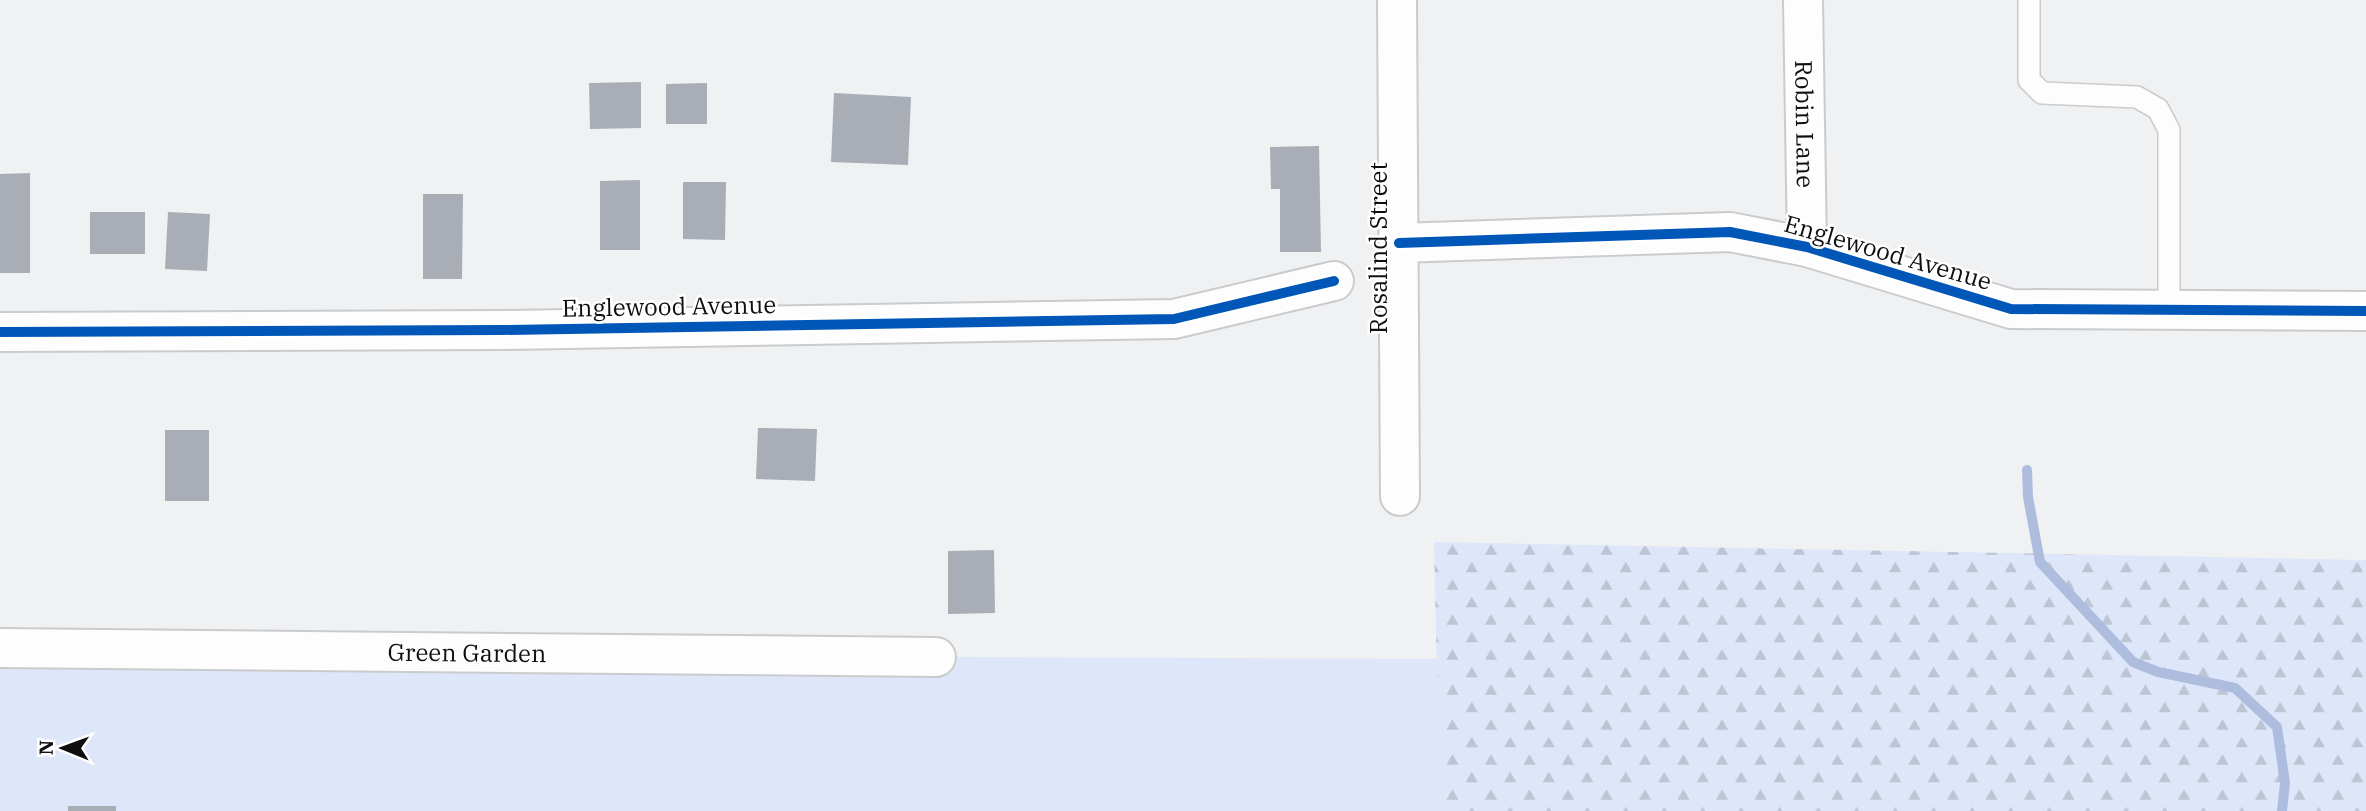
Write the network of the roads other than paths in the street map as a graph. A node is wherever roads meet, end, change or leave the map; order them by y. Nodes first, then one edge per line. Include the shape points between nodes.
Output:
1 (1397, 0) edge
2 (1803, 0) edge
3 (2029, 0) edge
4 (1399, 243) junction
5 (1807, 247) junction
6 (1334, 281) dead end
7 (2169, 310) junction
8 (2366, 311) edge
9 (0, 332) edge
10 (1400, 496) dead end
11 (0, 648) edge
12 (936, 657) dead end

1 - 4 street, Rosalind Street
2 - 5 street, Robin Lane
3 - 7 lane via 2029,80 2042,93 2137,97 2158,109 2169,130
4 - 5 street, Englewood Avenue via 1730,232
4 - 10 street, Rosalind Street
5 - 7 street, Englewood Avenue via 2011,309
6 - 9 street, Englewood Avenue via 1174,319 501,330
7 - 8 street, Englewood Avenue
11 - 12 street, Green Garden

